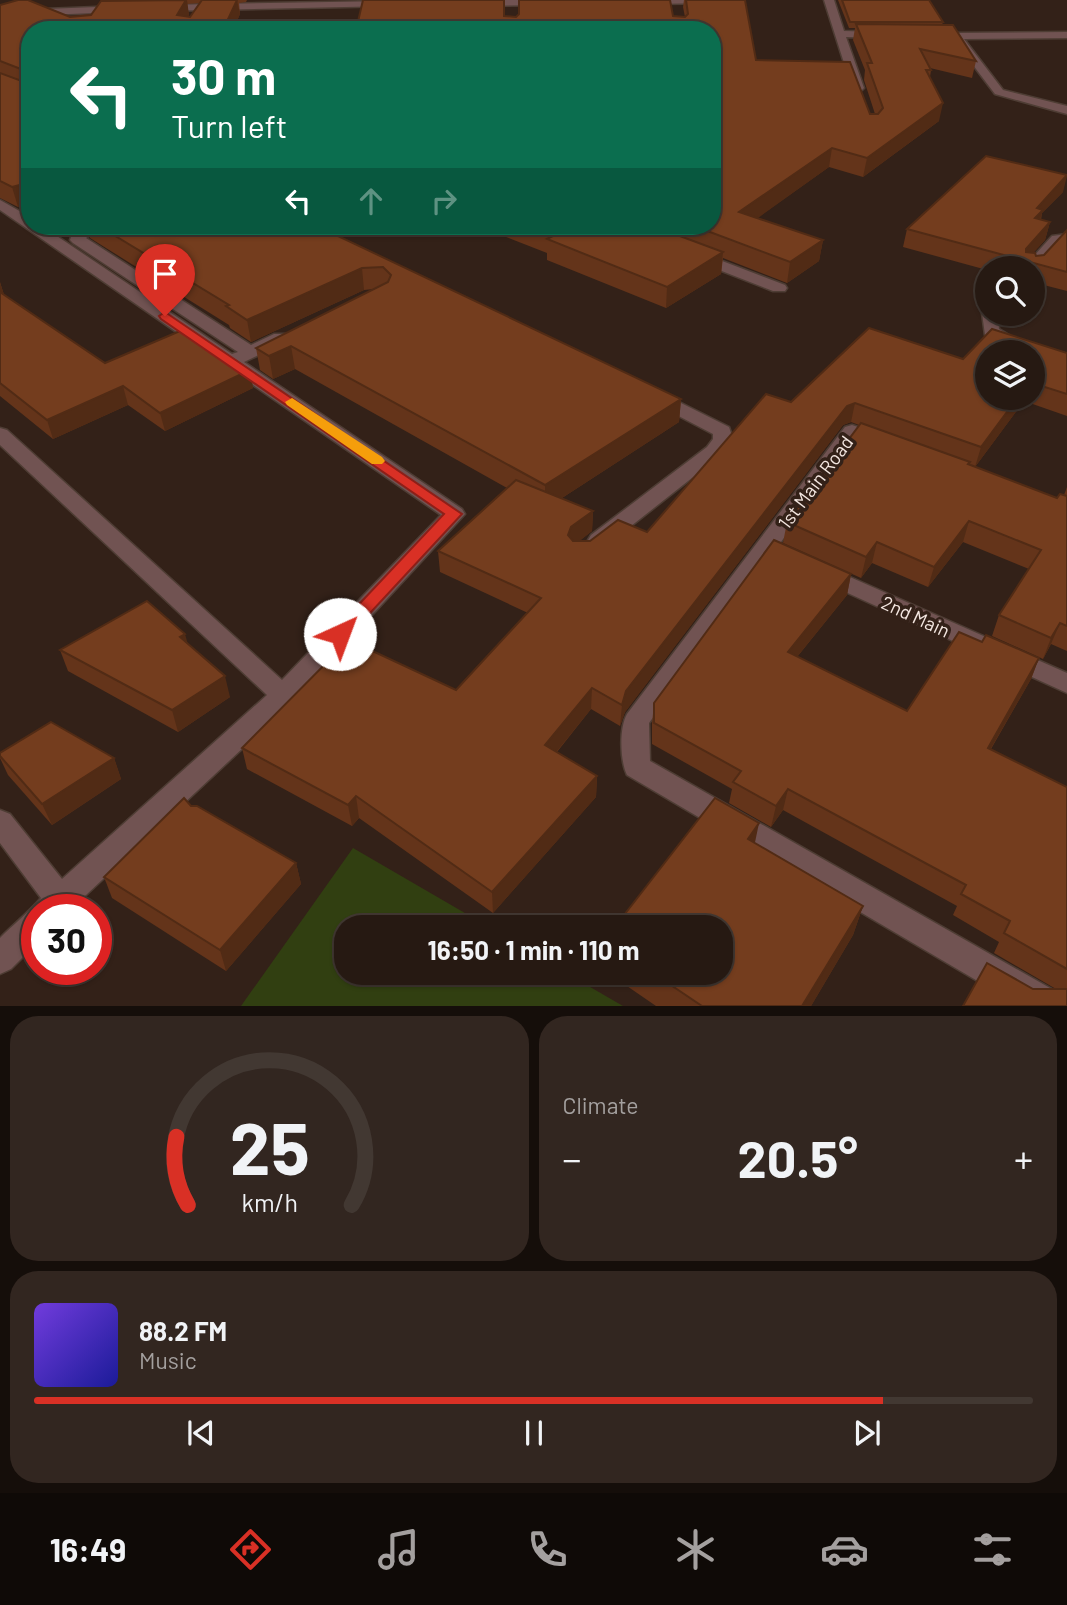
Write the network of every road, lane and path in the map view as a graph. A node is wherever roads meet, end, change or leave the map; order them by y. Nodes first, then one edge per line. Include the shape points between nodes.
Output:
1 (726, 0) edge
2 (829, 0) edge
3 (633, 1) edge
4 (23, 2) edge
5 (512, 2) junction
6 (552, 2) edge
7 (458, 3) edge
8 (404, 4) edge
9 (674, 4) edge
10 (202, 7) junction
11 (135, 9) edge
12 (149, 9) edge
13 (43, 12) junction
14 (511, 16) edge
15 (195, 19) edge
16 (64, 21) edge
17 (840, 34) junction
18 (892, 35) edge
19 (944, 35) edge
20 (1067, 35) edge
21 (957, 36) junction
22 (862, 100) edge
23 (1067, 110) edge
24 (0, 204) edge
25 (21, 218) edge
26 (48, 235) edge
27 (78, 235) edge
28 (1067, 239) edge
29 (681, 250) edge
30 (1042, 256) edge
31 (779, 288) dead end
32 (991, 326) edge
33 (296, 336) edge
34 (252, 357) junction
35 (1067, 360) edge
36 (636, 386) edge
37 (0, 434) edge
38 (903, 449) edge
39 (581, 554) edge
40 (786, 556) junction
41 (1067, 684) edge
42 (283, 695) junction
43 (0, 822) edge
44 (48, 894) edge
45 (66, 894) edge
46 (21, 938) edge
47 (0, 959) edge
48 (1052, 1006) edge

1 - 9 street
2 - 17 street
3 - 9 street
4 - 13 street
5 - 6 street
5 - 7 street
5 - 14 street
8 - 10 street
10 - 12 street
10 - 15 street
11 - 13 street
13 - 16 street
17 - 18 street
17 - 22 street
19 - 21 street
20 - 21 street
21 - 23 street via 999,92
24 - 25 street
26 - 34 street
27 - 34 street via 78,240
28 - 30 street via 1057,239
29 - 31 street
32 - 35 street via 1006,341
33 - 34 street
34 - 42 street via 454,514
36 - 39 street via 722,430 723,439 714,451
37 - 42 street
38 - 40 street, 1st Main Road via 852,430
40 - 41 street, 2nd Main
40 - 48 street via 636,721 637,766
42 - 45 street
43 - 44 street
46 - 47 street

